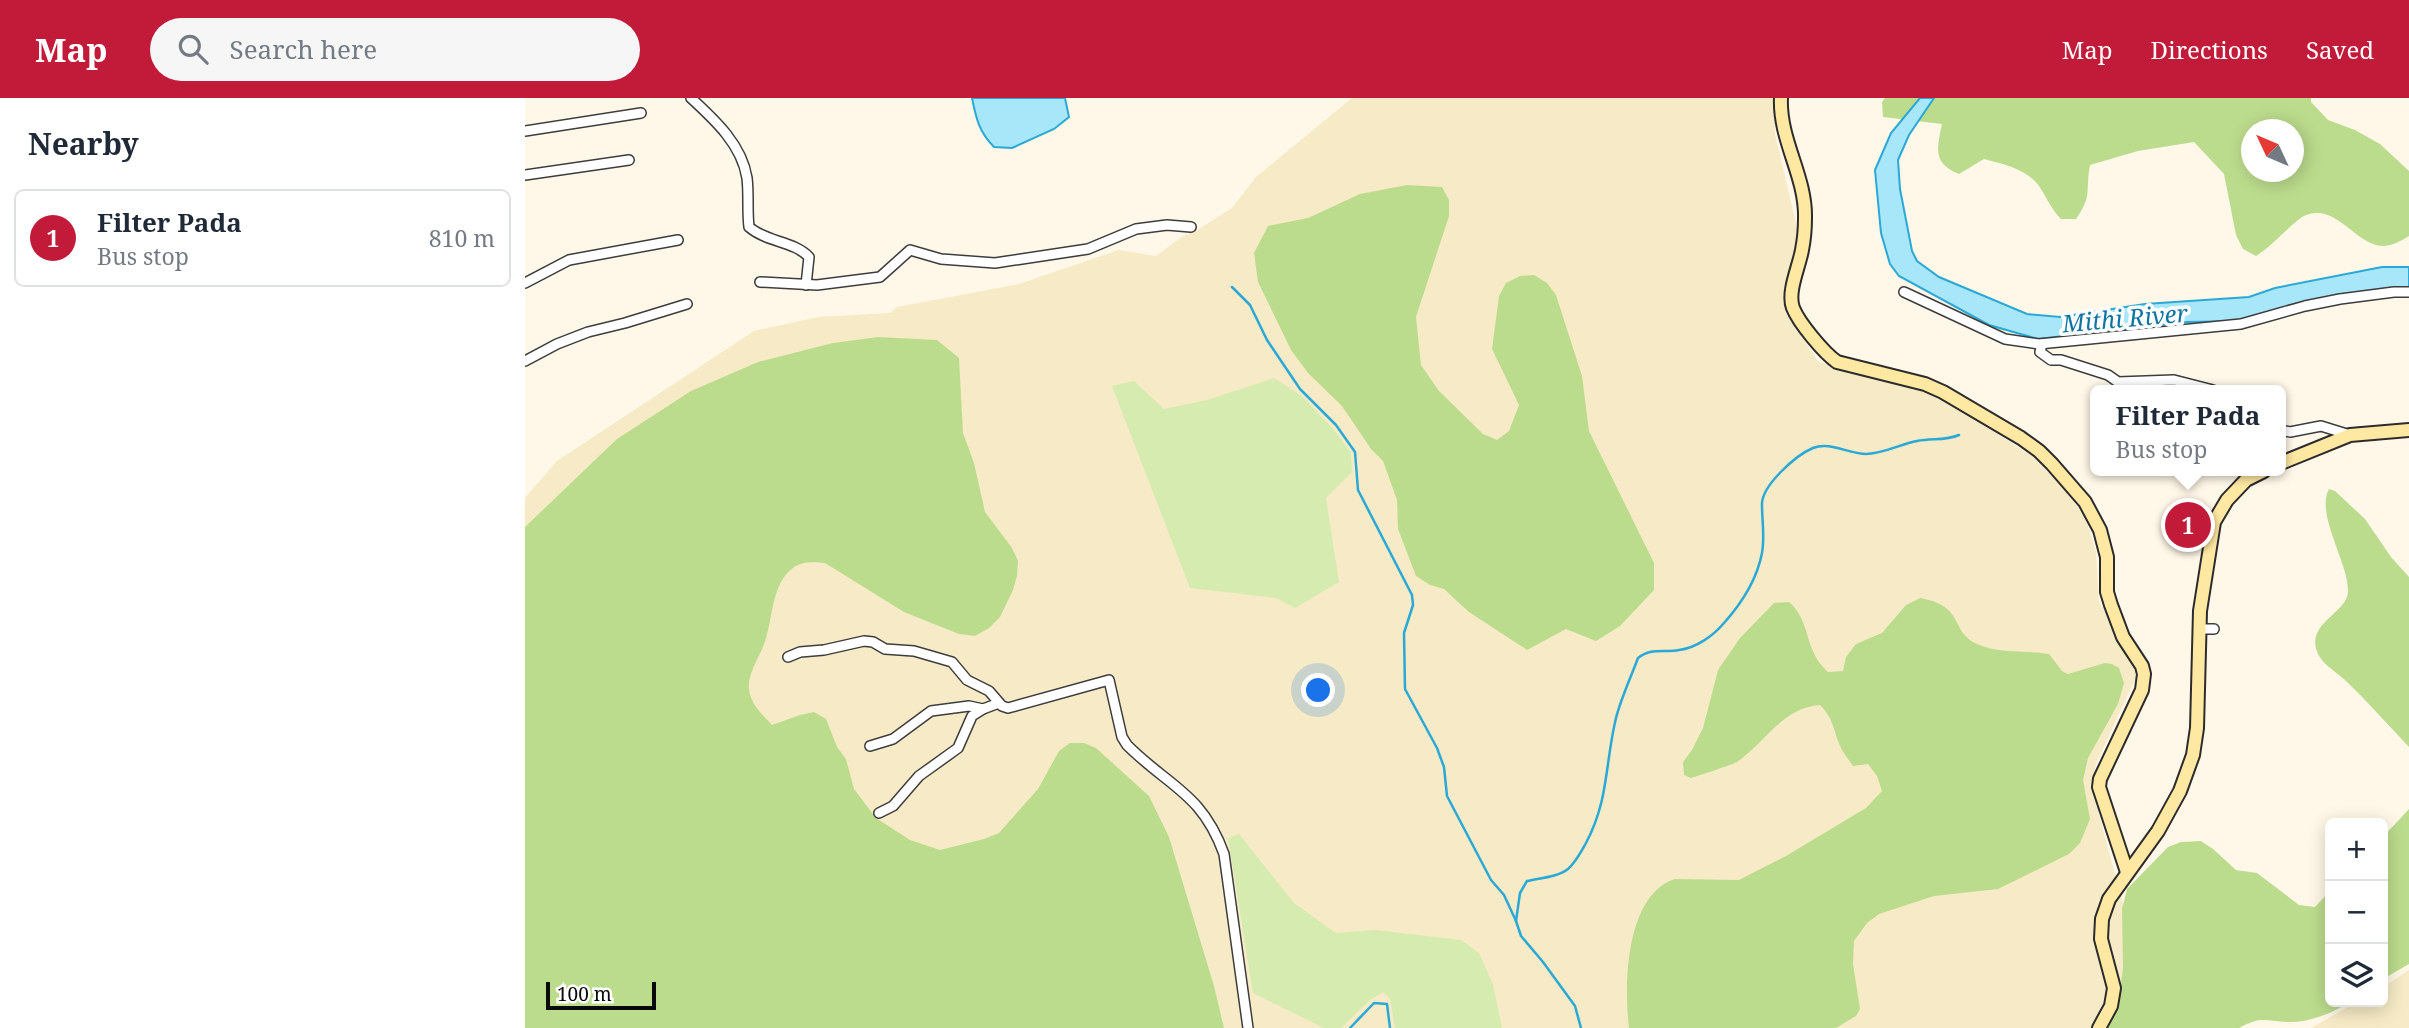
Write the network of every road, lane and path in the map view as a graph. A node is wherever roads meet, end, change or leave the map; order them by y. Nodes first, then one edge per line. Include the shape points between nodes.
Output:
1 (691, 98) edge
2 (1781, 98) edge
3 (641, 113) dead end
4 (525, 131) edge
5 (629, 160) dead end
6 (525, 175) edge
7 (1191, 227) dead end
8 (678, 240) dead end
9 (759, 282) dead end
10 (525, 283) edge
11 (806, 285) junction
12 (1904, 292) dead end
13 (2409, 292) edge
14 (687, 304) dead end
15 (2042, 344) junction
16 (525, 361) edge
17 (2194, 385) edge
18 (2409, 430) edge
19 (2286, 431) edge
20 (2350, 435) junction
21 (2286, 461) edge
22 (2254, 476) edge
23 (2199, 629) junction
24 (2214, 629) dead end
25 (788, 657) dead end
26 (999, 703) junction
27 (983, 709) junction
28 (870, 746) dead end
29 (879, 813) dead end
30 (2127, 872) junction
31 (1248, 1028) edge
32 (2099, 1028) edge

1 - 11 street via 739,153 747,176 749,227 809,257
2 - 30 street via 1782,123 1802,184 1805,216 1791,298 1799,319 1837,362 1925,384 2021,438 2052,464 2093,514 2107,557 2115,620 2144,674 2099,787
3 - 4 street
5 - 6 street
7 - 11 street via 1136,229 1088,249 995,263 941,259 910,250 880,277
8 - 10 street via 569,260
9 - 11 street
12 - 15 street via 2005,339
13 - 15 street via 2340,299 2241,324
14 - 16 street via 588,332
15 - 17 street via 2040,352 2051,360 2108,375 2118,382 2174,380
18 - 20 street
19 - 20 street via 2321,426
20 - 21 street
22 - 23 street via 2227,500 2214,522
23 - 24 street
23 - 30 street via 2193,755 2158,831
25 - 26 street via 873,642 885,649 914,651 952,662 967,680 989,691
26 - 27 street
26 - 31 street via 1008,708 1109,680 1128,746 1187,794 1217,835 1224,854
27 - 28 street via 969,706 931,711 893,739
27 - 29 street via 972,716 958,748
30 - 32 street via 2102,919 2101,939 2114,988 2111,1006

